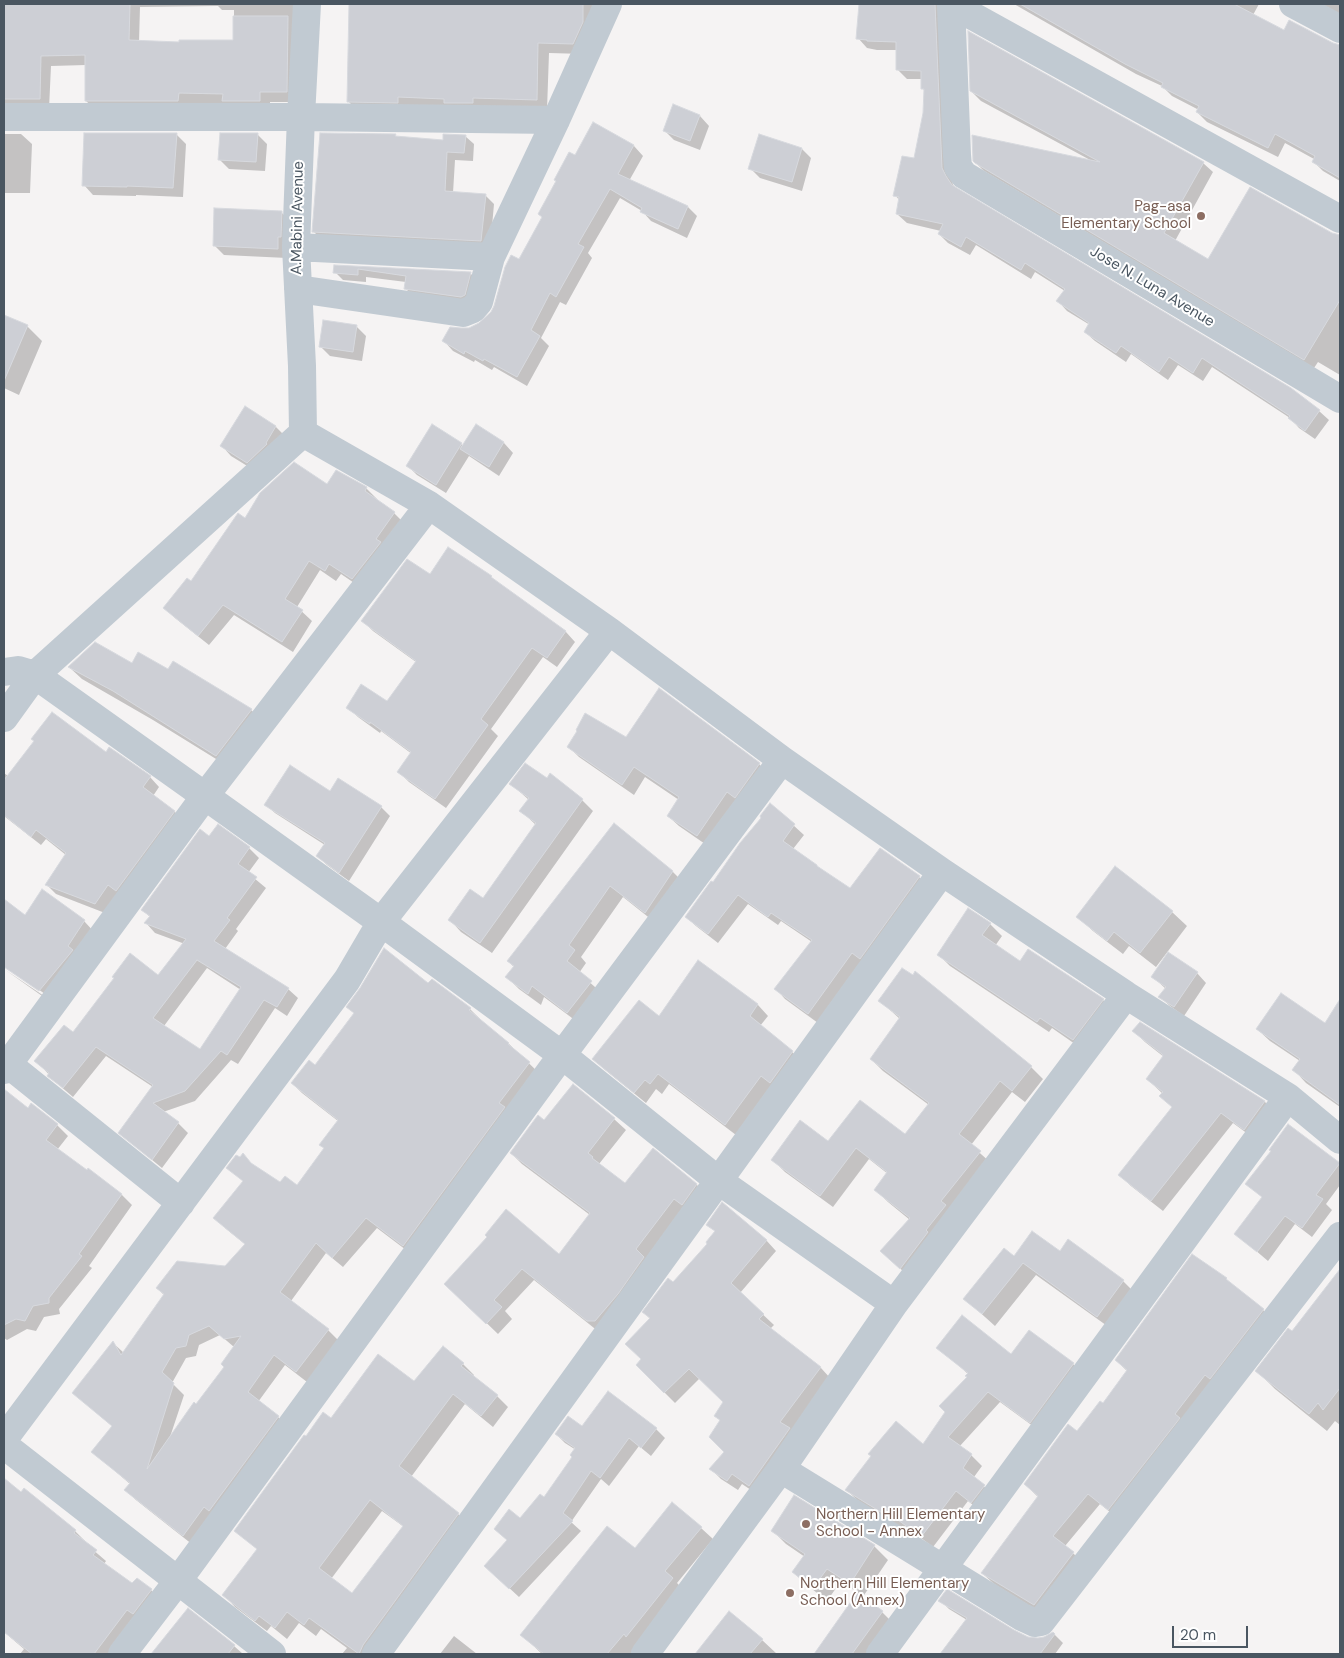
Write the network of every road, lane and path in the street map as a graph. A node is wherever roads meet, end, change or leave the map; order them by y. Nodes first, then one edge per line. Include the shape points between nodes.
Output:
1 (307, 4) edge
2 (608, 4) edge
3 (952, 4) edge
4 (1293, 4) edge
5 (1340, 29) edge
6 (4, 117) edge
7 (300, 117) junction
8 (556, 120) junction
9 (1340, 218) edge
10 (296, 247) junction
11 (491, 257) junction
12 (298, 289) junction
13 (1340, 399) edge
14 (303, 433) junction
15 (429, 505) junction
16 (609, 630) junction
17 (4, 672) edge
18 (35, 676) junction
19 (4, 718) edge
20 (782, 760) junction
21 (205, 796) junction
22 (942, 872) junction
23 (381, 922) junction
24 (1126, 995) junction
25 (562, 1055) junction
26 (5, 1065) edge
27 (1288, 1097) junction
28 (1340, 1140) edge
29 (719, 1181) junction
30 (181, 1203) junction
31 (1340, 1236) edge
32 (894, 1304) junction
33 (4, 1439) edge
34 (4, 1445) edge
35 (781, 1469) junction
36 (942, 1570) junction
37 (178, 1582) junction
38 (122, 1654) edge
39 (272, 1654) edge
40 (376, 1654) edge
41 (645, 1654) edge
42 (880, 1654) edge

1 - 7 street, A.Mabini Avenue
2 - 8 street
3 - 9 street
3 - 13 street, Jose N. Luna Avenue via 957,155 958,167 964,175
4 - 5 street
6 - 7 street
7 - 8 street
7 - 10 street, A.Mabini Avenue
8 - 11 street
10 - 11 street
10 - 12 street, A.Mabini Avenue
11 - 12 street via 479,302 463,313
12 - 14 street, A.Mabini Avenue
14 - 15 street
14 - 18 street
15 - 16 street
15 - 21 street
16 - 20 street
16 - 23 street
17 - 18 street via 18,670
18 - 19 street
18 - 21 street
20 - 22 street
20 - 25 street
21 - 23 street
21 - 26 street
22 - 24 street
22 - 29 street
23 - 25 street
23 - 30 street via 347,980
24 - 27 street
24 - 32 street
25 - 29 street
25 - 37 street
26 - 30 street
27 - 28 street
27 - 36 street
29 - 32 street
29 - 40 street
30 - 33 street
31 - 36 street via 1041,1622 1022,1617
32 - 35 street
34 - 37 street
35 - 36 street
35 - 41 street
36 - 42 street
37 - 38 street
37 - 39 street

